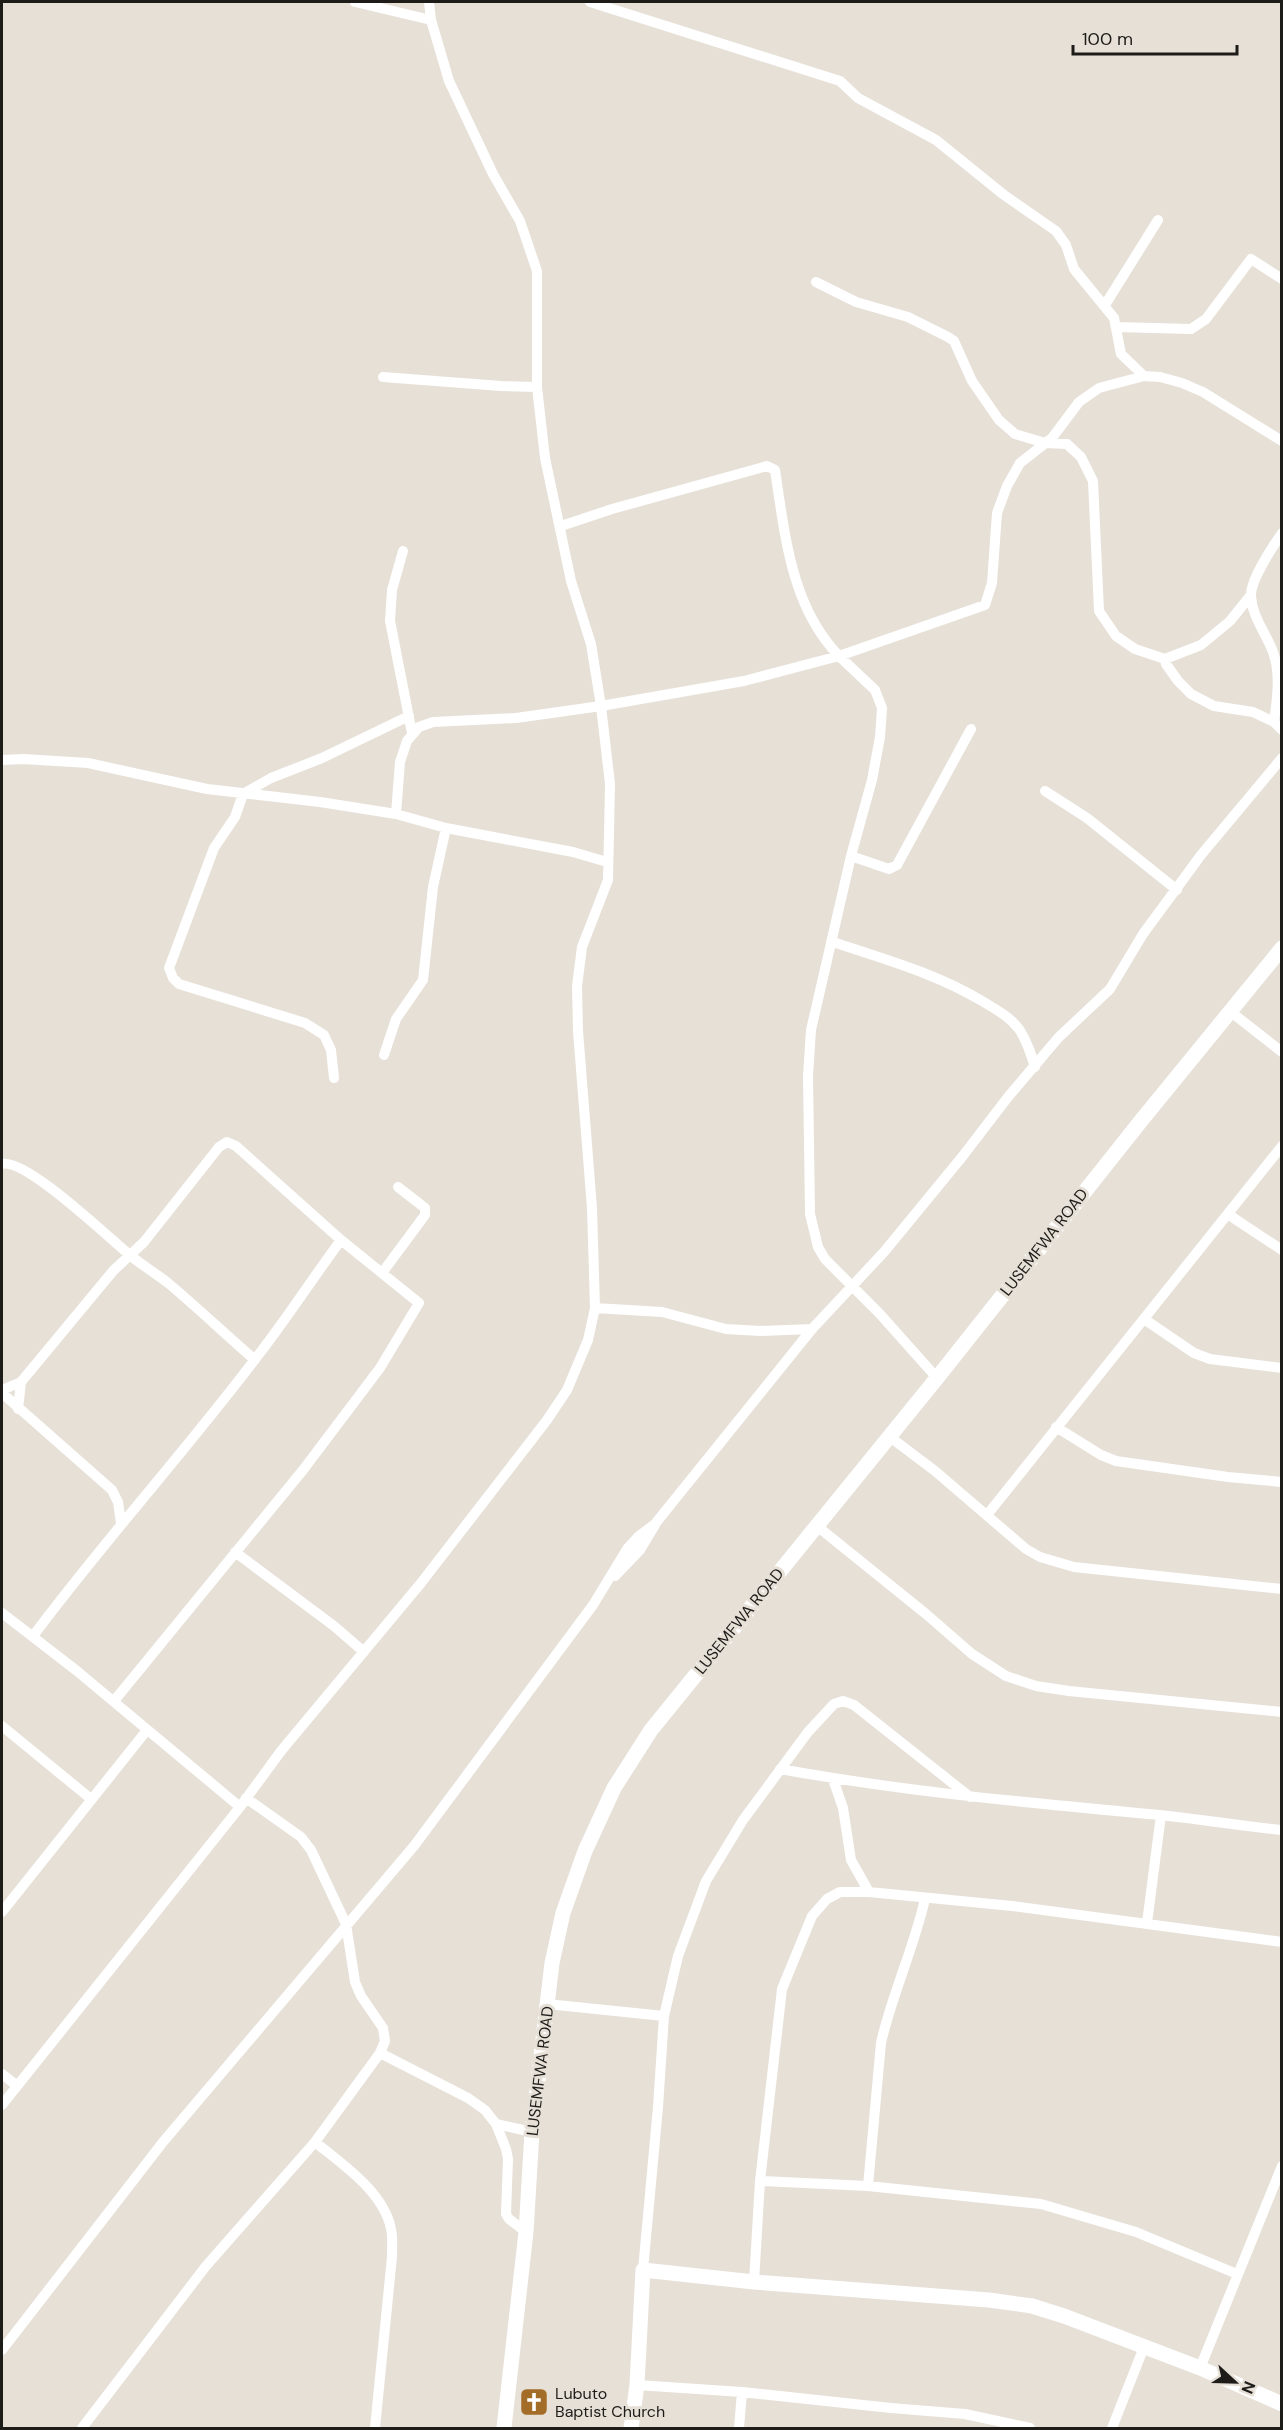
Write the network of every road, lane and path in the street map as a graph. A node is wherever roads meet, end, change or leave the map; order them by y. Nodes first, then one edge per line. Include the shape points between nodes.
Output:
1 (355, 2) edge
2 (429, 2) edge
3 (590, 2) edge
4 (431, 20) junction
5 (1158, 220) dead end
6 (1281, 279) edge
7 (816, 282) dead end
8 (1105, 305) junction
9 (1116, 327) junction
10 (383, 376) dead end
11 (1144, 376) junction
12 (537, 387) junction
13 (1281, 441) edge
14 (1045, 443) junction
15 (561, 526) junction
16 (1281, 533) edge
17 (403, 551) dead end
18 (1251, 595) junction
19 (839, 656) junction
20 (1165, 659) junction
21 (601, 706) junction
22 (409, 716) junction
23 (1278, 726) edge
24 (971, 729) dead end
25 (412, 733) junction
26 (1281, 758) edge
27 (2, 760) edge
28 (1045, 791) dead end
29 (243, 794) junction
30 (396, 814) junction
31 (446, 828) junction
32 (851, 856) junction
33 (607, 862) junction
34 (1177, 890) junction
35 (833, 942) junction
36 (1281, 948) edge
37 (1232, 1012) junction
38 (1281, 1052) edge
39 (384, 1055) dead end
40 (1035, 1067) junction
41 (334, 1078) dead end
42 (1281, 1146) edge
43 (2, 1164) edge
44 (398, 1187) dead end
45 (1229, 1215) junction
46 (341, 1240) junction
47 (1281, 1250) edge
48 (130, 1255) junction
49 (382, 1273) junction
50 (851, 1286) junction
51 (595, 1308) junction
52 (1144, 1319) junction
53 (812, 1329) junction
54 (255, 1360) junction
55 (1281, 1368) edge
56 (937, 1378) junction
57 (21, 1383) junction
58 (2, 1391) edge
59 (18, 1409) junction
60 (1056, 1427) junction
61 (890, 1437) junction
62 (1281, 1482) edge
63 (987, 1515) junction
64 (121, 1523) junction
65 (817, 1526) junction
66 (235, 1552) junction
67 (1281, 1589) edge
68 (2, 1613) edge
69 (33, 1636) junction
70 (364, 1652) junction
71 (114, 1701) junction
72 (1281, 1712) edge
73 (2, 1726) edge
74 (147, 1730) junction
75 (780, 1769) junction
76 (833, 1779) junction
77 (970, 1797) junction
78 (91, 1799) junction
79 (243, 1803) junction
80 (1161, 1815) junction
81 (1281, 1830) edge
82 (869, 1892) junction
83 (926, 1899) junction
84 (2, 1912) edge
85 (1147, 1923) junction
86 (346, 1924) junction
87 (1281, 1942) edge
88 (547, 2004) junction
89 (664, 2016) junction
90 (380, 2053) junction
91 (2, 2074) edge
92 (16, 2085) junction
93 (2, 2105) edge
94 (496, 2124) junction
95 (532, 2132) junction
96 (315, 2142) junction
97 (1281, 2166) edge
98 (760, 2181) junction
99 (868, 2186) junction
100 (526, 2232) junction
101 (643, 2270) junction
102 (1238, 2274) junction
103 (753, 2282) junction
104 (1144, 2347) junction
105 (2, 2350) edge
106 (1200, 2368) junction
107 (637, 2385) junction
108 (742, 2392) junction
109 (1281, 2404) edge
110 (82, 2428) edge
111 (375, 2428) edge
112 (504, 2428) edge
113 (631, 2428) edge
114 (739, 2428) edge
115 (1030, 2428) edge
116 (1112, 2428) edge

1 - 4 street
2 - 4 street
3 - 8 street via 840,81 858,98 936,140 1056,231 1066,245 1074,269
4 - 12 street via 449,81 520,221 537,271
5 - 8 street
6 - 9 street via 1251,259 1206,319 1191,329
7 - 14 street via 856,302 908,317 954,341 972,381 999,420 1016,434
8 - 9 street
9 - 11 street via 1121,354
10 - 12 street
11 - 13 street via 1160,377 1203,392
11 - 14 street via 1087,395 1058,433
12 - 15 street via 545,458
14 - 19 street via 1020,464 997,513 992,583 985,605
14 - 20 street via 1067,444 1081,457 1093,481 1099,612 1116,636 1135,650
15 - 19 street via 767,465 772,467 796,582 811,621
15 - 21 street via 571,581 591,644
16 - 18 street
17 - 22 street via 392,590 390,621
18 - 20 street via 1230,621 1201,645
18 - 23 street via 1259,626 1273,653
19 - 21 street via 744,681
19 - 32 street via 875,690 882,708 872,780
20 - 23 street via 1191,694 1214,706 1253,712
21 - 25 street via 516,718 433,722
21 - 33 street via 610,784
22 - 25 street
22 - 29 street
24 - 32 street via 897,865 889,869
25 - 30 street via 400,762
26 - 34 street
27 - 29 street via 88,763
28 - 34 street via 1087,818
29 - 30 street
29 - 41 street via 235,817 214,848 169,968 179,984 304,1023 324,1035 331,1050
30 - 31 street
31 - 33 street via 533,843
31 - 39 street via 433,887 423,980 396,1019
32 - 35 street
33 - 51 street via 608,880 582,946 578,986
34 - 40 street via 1143,934 1110,989 1059,1037
35 - 40 street via 922,971 1005,1015 1018,1029
35 - 50 street via 811,1030 810,1214 818,1247
36 - 37 street, LUSEMFWA ROAD
37 - 38 street
37 - 56 street, LUSEMFWA ROAD
40 - 50 street via 884,1252
42 - 45 street
43 - 48 street via 10,1164 41,1182
44 - 49 street via 425,1208 424,1215
45 - 47 street
45 - 52 street
46 - 48 street via 227,1142
46 - 49 street
46 - 54 street
48 - 54 street via 167,1282
48 - 57 street
49 - 66 street via 416,1300 418,1307 373,1377
50 - 53 street
50 - 56 street
51 - 53 street via 662,1312 726,1329
51 - 70 street via 588,1340 554,1410
52 - 55 street via 1194,1353 1210,1359
52 - 60 street
53 - 86 street via 655,1524 627,1549 610,1580 414,1846
54 - 64 street
56 - 61 street, LUSEMFWA ROAD
57 - 58 street
57 - 59 street
58 - 59 street
59 - 64 street via 112,1490
60 - 62 street via 1116,1461
60 - 63 street
61 - 63 street
61 - 65 street, LUSEMFWA ROAD
63 - 67 street via 1026,1549 1054,1562
64 - 69 street
65 - 72 street via 972,1654 1006,1676 1069,1691
65 - 88 street, LUSEMFWA ROAD via 651,1730 614,1788 562,1913
66 - 70 street
66 - 71 street
68 - 69 street
69 - 71 street
70 - 79 street
71 - 74 street
73 - 78 street
74 - 78 street
74 - 79 street
75 - 76 street
75 - 77 street via 808,1732 834,1704 843,1701 854,1705
75 - 89 street via 706,1881 678,1956
76 - 77 street
76 - 82 street via 843,1808 851,1860
77 - 80 street
78 - 84 street
79 - 86 street via 301,1837
79 - 92 street
80 - 81 street
80 - 85 street
82 - 83 street
82 - 98 street via 840,1892 826,1899 812,1916 791,1962 782,1989
83 - 85 street
83 - 99 street via 881,2043
85 - 87 street
86 - 90 street via 355,1982 383,2028 385,2041
86 - 105 street via 163,2142
88 - 89 street
88 - 95 street, LUSEMFWA ROAD
89 - 101 street
90 - 94 street via 468,2098
90 - 96 street
91 - 92 street
92 - 93 street
94 - 95 street
94 - 100 street via 508,2159 506,2214
95 - 100 street, LUSEMFWA ROAD
96 - 110 street via 213,2258
96 - 111 street via 379,2201 392,2230
97 - 102 street
98 - 99 street
98 - 103 street
99 - 102 street via 1041,2204 1136,2232
100 - 112 street, LUSEMFWA ROAD
101 - 103 street
101 - 107 street
102 - 106 street
103 - 104 street via 1032,2306
104 - 106 street
104 - 116 street
106 - 109 street
107 - 108 street
107 - 113 street
108 - 114 street
108 - 115 street via 965,2414

